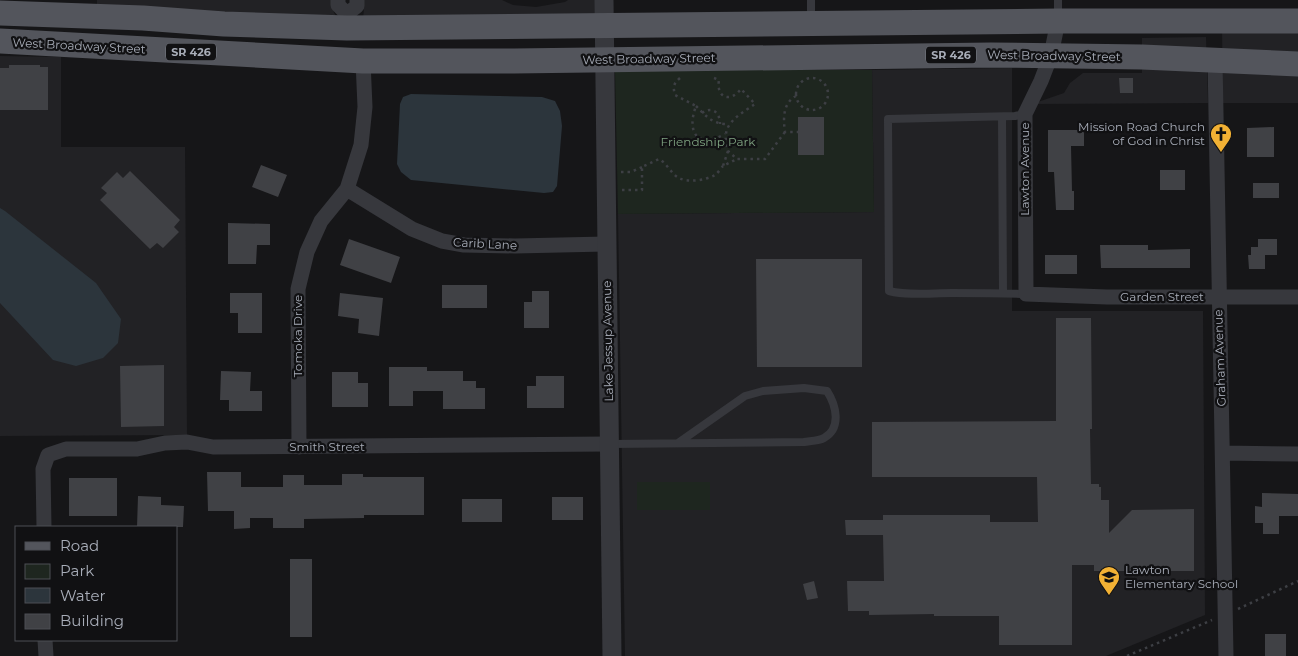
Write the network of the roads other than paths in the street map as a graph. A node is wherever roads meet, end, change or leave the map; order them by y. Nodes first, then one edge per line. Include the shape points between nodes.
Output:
1 (338, 0) edge
2 (357, 0) edge
3 (604, 0) edge
4 (1058, 11) edge
5 (811, 12) edge
6 (0, 13) edge
7 (347, 21) junction
8 (1298, 21) edge
9 (604, 26) junction
10 (0, 42) edge
11 (1051, 55) junction
12 (1215, 59) junction
13 (605, 60) junction
14 (363, 61) junction
15 (1298, 64) edge
16 (1024, 114) junction
17 (1002, 117) junction
18 (348, 189) junction
19 (606, 244) junction
20 (1003, 293) junction
21 (1026, 294) junction
22 (1218, 297) junction
23 (1298, 297) edge
24 (678, 443) junction
25 (610, 444) junction
26 (299, 447) junction
27 (1223, 453) junction
28 (1298, 454) edge
29 (44, 526) edge
30 (45, 641) edge
31 (46, 656) edge
32 (612, 656) edge
33 (1226, 656) edge

1 - 7 street
2 - 7 street via 357,6
3 - 9 street, Lake Jessup Avenue
4 - 5 main road
4 - 8 main road
4 - 11 street, Lawton Avenue
5 - 9 main road
6 - 7 main road via 224,24
7 - 9 main road
9 - 13 street, Lake Jessup Avenue
10 - 14 main road, West Broadway Street / SR 426
11 - 12 main road, West Broadway Street / SR 426
11 - 13 main road, West Broadway Street / SR 426
11 - 16 street, Lawton Avenue
12 - 15 main road, West Broadway Street / SR 426
12 - 22 street, Graham Avenue
13 - 14 main road, West Broadway Street / SR 426
13 - 19 street, Lake Jessup Avenue
14 - 18 street, Tomoka Drive via 365,107 361,145
16 - 17 lane
16 - 21 street, Lawton Avenue
17 - 20 lane
17 - 20 lane via 888,119 889,291
18 - 19 street, Carib Lane via 412,229 442,241 515,246
18 - 26 street, Tomoka Drive via 321,221 307,252 298,289
19 - 25 street, Lake Jessup Avenue
20 - 21 lane
21 - 22 street, Garden Street
22 - 23 street, Garden Street
22 - 27 street, Graham Avenue
24 - 24 lane via 824,439 835,427 833,400 827,391 804,388 763,391 745,396
24 - 25 lane
25 - 26 street, Smith Street
25 - 32 street, Lake Jessup Avenue
26 - 29 street, Smith Street via 213,447 172,442 137,449 66,449 48,455 43,469
27 - 28 street
27 - 33 street, Graham Avenue
30 - 31 street

